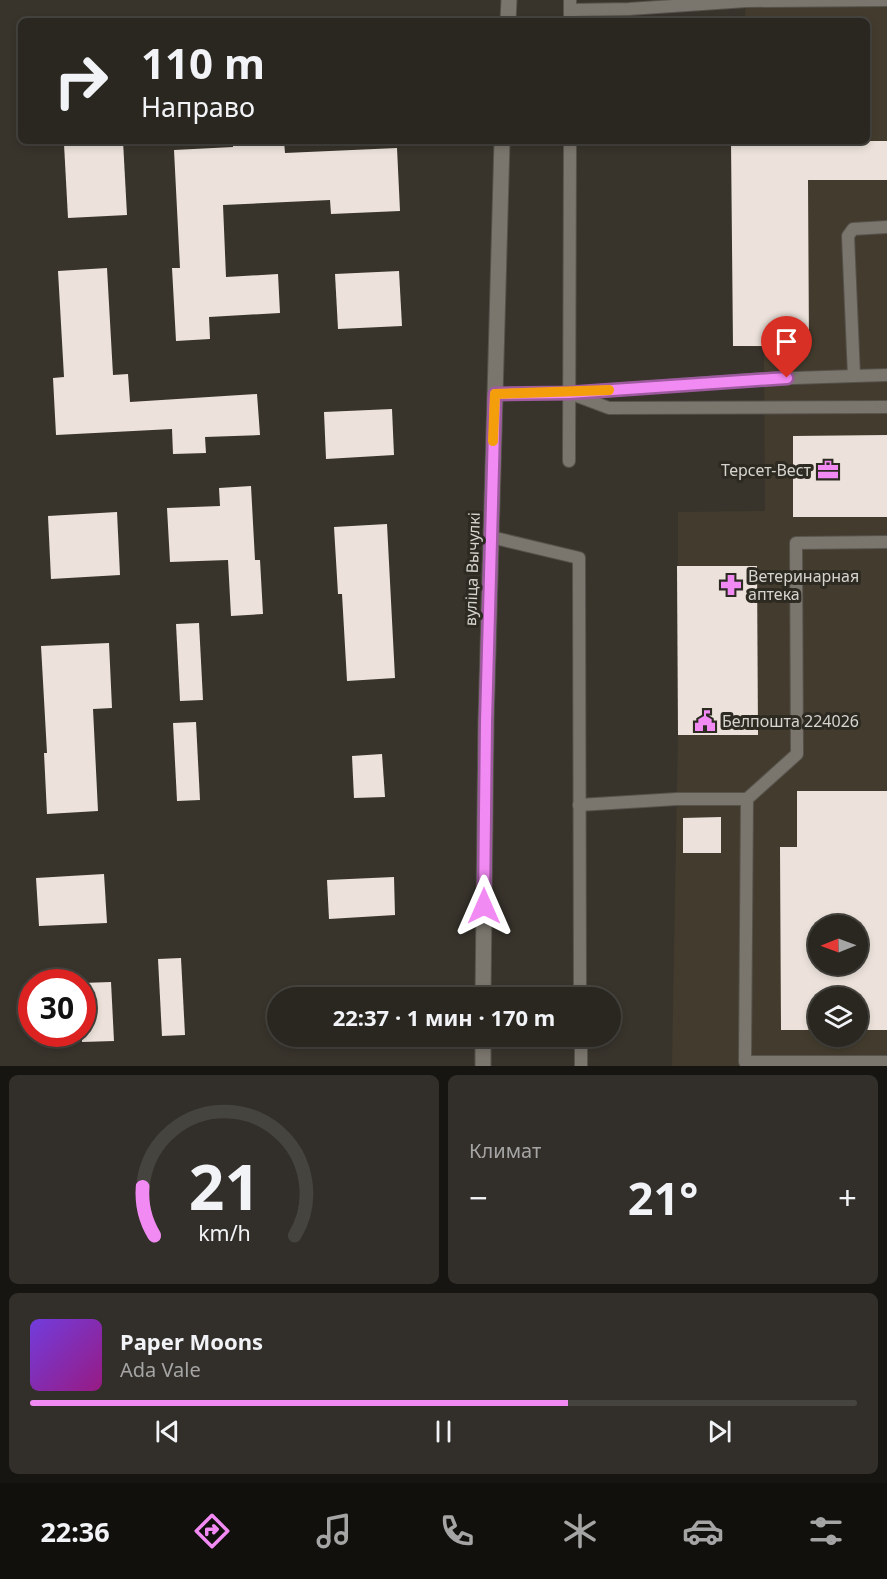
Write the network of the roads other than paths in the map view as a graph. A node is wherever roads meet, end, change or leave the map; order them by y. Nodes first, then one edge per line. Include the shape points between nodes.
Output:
1 (509, 0) edge
2 (887, 0) edge
3 (570, 10) edge
4 (508, 18) edge
5 (502, 144) edge
6 (570, 144) edge
7 (887, 227) edge
8 (887, 375) edge
9 (854, 376) junction
10 (569, 393) junction
11 (495, 394) junction
12 (887, 407) edge
13 (569, 461) dead end
14 (491, 537) junction
15 (887, 542) edge
16 (747, 799) junction
17 (579, 805) junction
18 (483, 987) edge
19 (580, 987) edge
20 (483, 1047) edge
21 (581, 1047) edge
22 (887, 1062) edge
23 (483, 1066) edge
24 (581, 1066) edge

1 - 4 street
2 - 3 lane via 746,1
5 - 11 street, вуліца Вычулкі
6 - 10 lane
7 - 9 lane via 859,227 848,236
8 - 9 lane
9 - 10 lane
10 - 11 lane
10 - 12 lane via 609,408
10 - 13 lane
11 - 14 street, вуліца Вычулкі
14 - 17 lane via 579,558
14 - 18 street, вуліца Вычулкі
15 - 16 lane via 796,543 798,754
16 - 17 lane
16 - 22 lane via 745,1062
17 - 19 lane
20 - 23 street
21 - 24 lane

